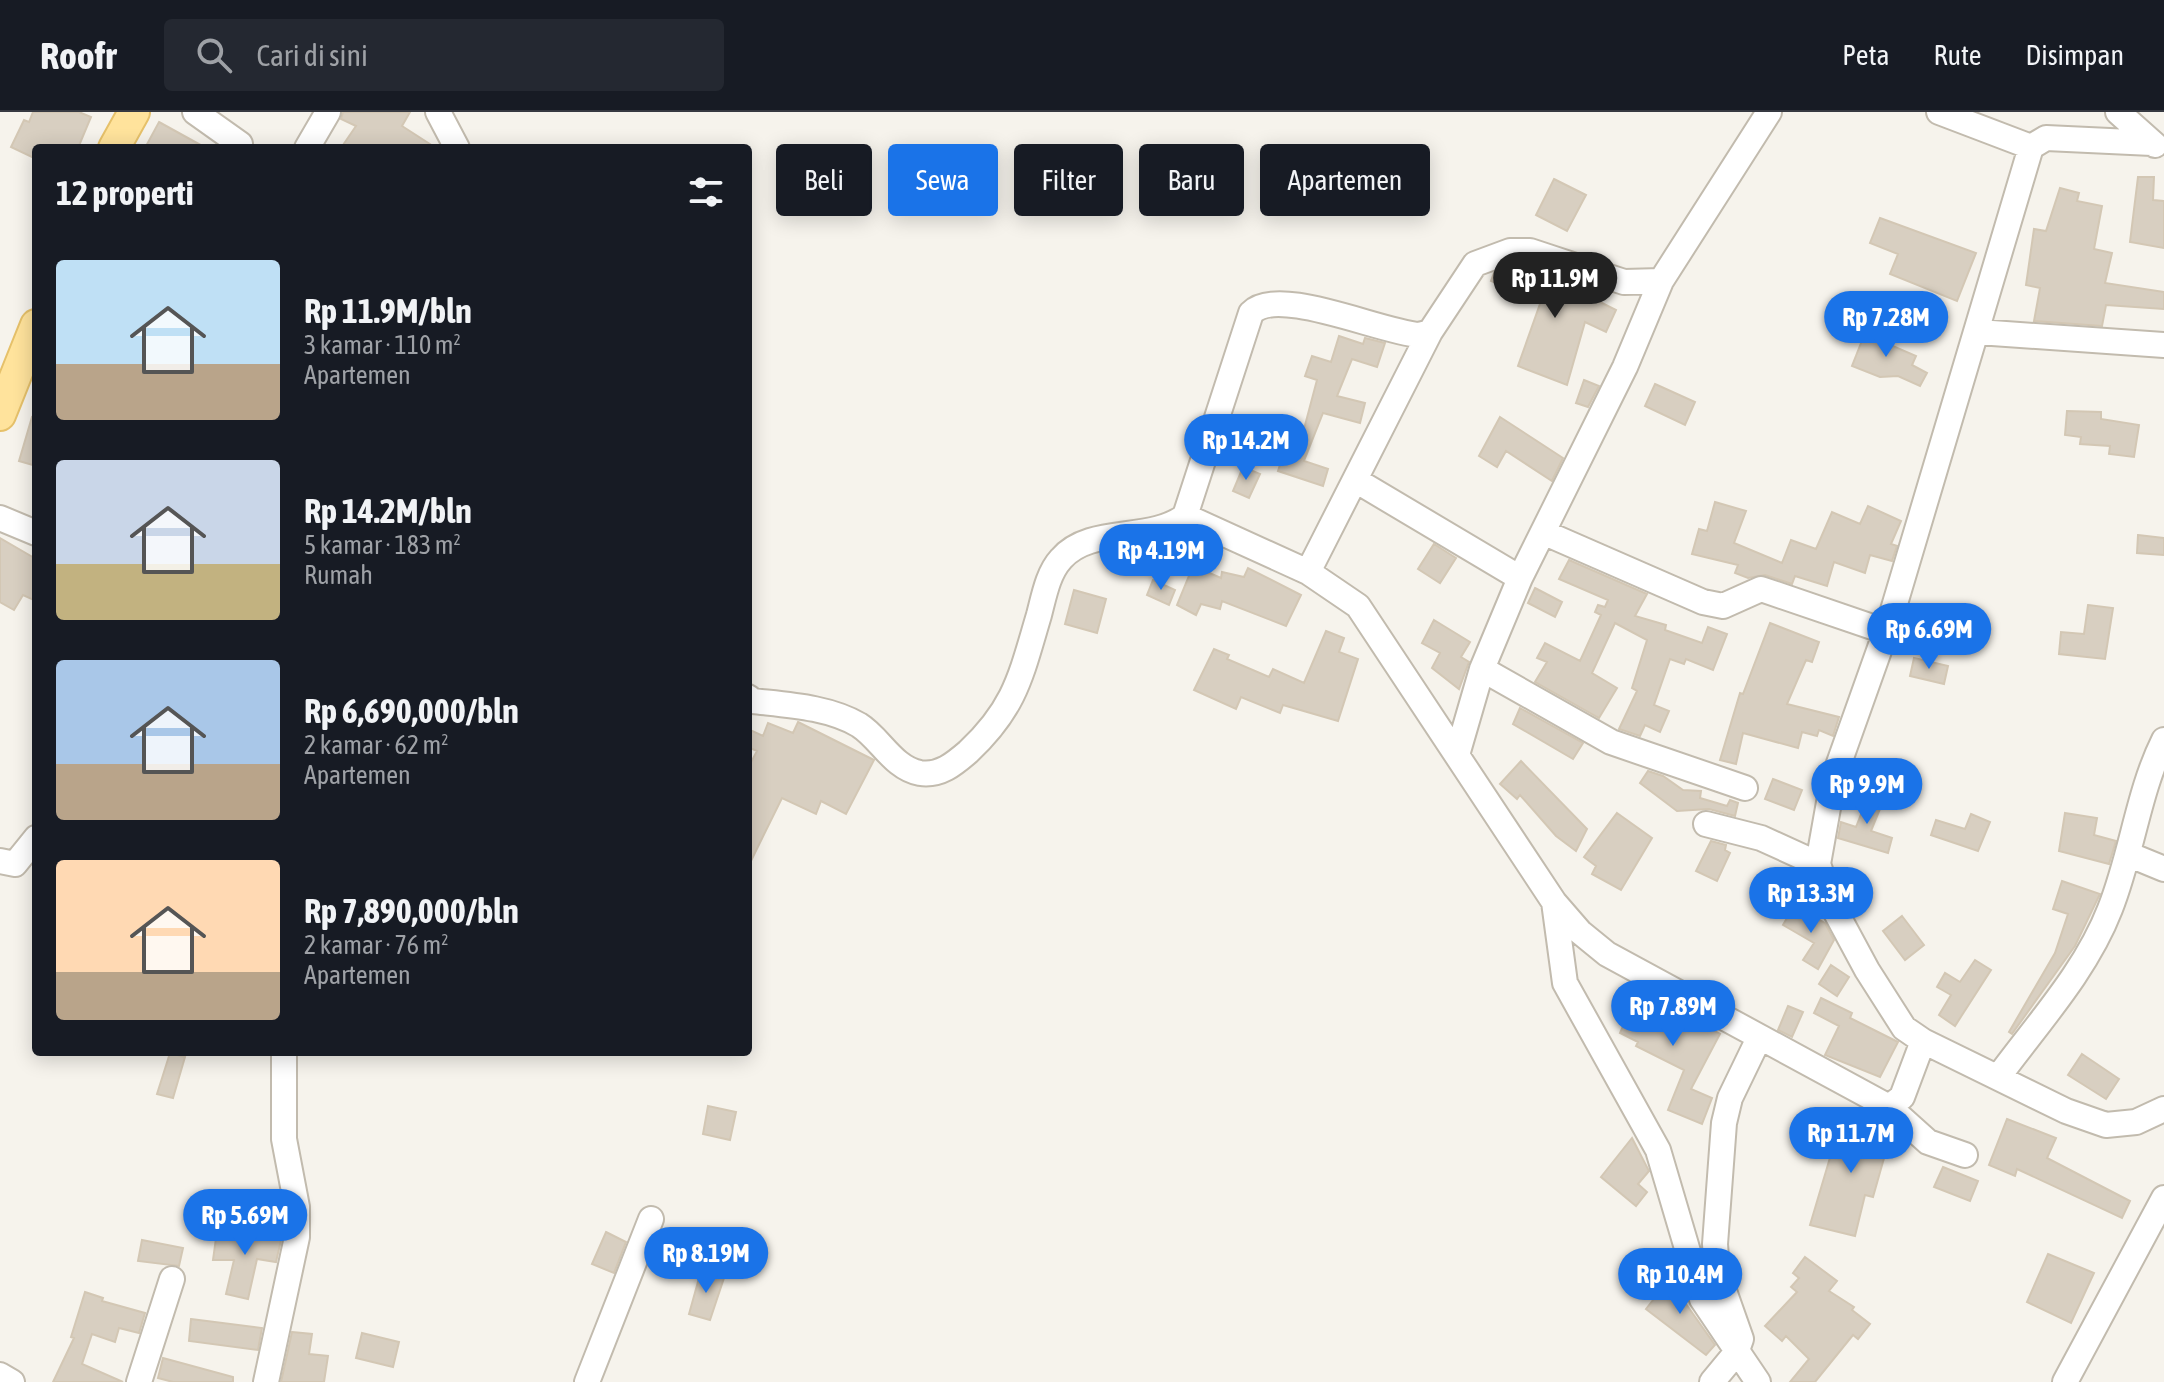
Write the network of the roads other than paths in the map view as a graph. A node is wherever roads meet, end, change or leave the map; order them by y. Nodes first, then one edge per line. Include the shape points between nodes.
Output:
1 (134, 112) edge
2 (195, 112) edge
3 (328, 112) edge
4 (438, 112) edge
5 (1769, 112) edge
6 (1939, 112) edge
7 (2118, 112) edge
8 (116, 144) edge
9 (240, 144) dead end
10 (309, 144) edge
11 (455, 144) edge
12 (2158, 146) edge
13 (2031, 147) junction
14 (1661, 281) junction
15 (32, 332) edge
16 (1430, 332) junction
17 (1978, 332) junction
18 (2164, 345) edge
19 (8, 372) edge
20 (0, 415) edge
21 (1357, 481) junction
22 (1185, 516) junction
23 (0, 518) edge
24 (32, 531) edge
25 (1545, 533) junction
26 (1308, 572) junction
27 (1520, 578) junction
28 (1887, 632) junction
29 (1482, 669) junction
30 (752, 700) edge
31 (2164, 740) edge
32 (1457, 755) junction
33 (1745, 788) dead end
34 (1706, 824) dead end
35 (32, 851) edge
36 (2130, 855) junction
37 (0, 861) edge
38 (1818, 864) junction
39 (2164, 869) edge
40 (1554, 902) junction
41 (1759, 1038) junction
42 (1923, 1041) junction
43 (284, 1056) edge
44 (1999, 1076) junction
45 (1889, 1107) junction
46 (2164, 1109) edge
47 (1965, 1155) dead end
48 (2164, 1198) edge
49 (651, 1219) dead end
50 (172, 1279) dead end
51 (1736, 1353) junction
52 (0, 1375) edge
53 (12, 1382) edge
54 (139, 1382) edge
55 (266, 1382) edge
56 (587, 1382) edge
57 (1712, 1382) edge
58 (1758, 1382) edge
59 (2065, 1382) edge

1 - 8 main road
2 - 9 street
3 - 10 street
4 - 11 street
5 - 14 street
6 - 13 street
7 - 12 street
12 - 13 street via 2046,138
13 - 17 street
14 - 16 street via 1624,282 1530,251 1510,251 1475,264
14 - 25 street
15 - 19 main road
16 - 21 street
16 - 22 street via 1409,334 1284,302 1259,305 1251,313
17 - 18 street
17 - 28 street
19 - 20 main road
21 - 26 street
21 - 27 street
22 - 26 street
22 - 30 street via 1159,530 1076,547 1060,559 1003,716 952,766 938,772 902,766 846,718
23 - 24 street
25 - 27 street
25 - 28 street via 1703,602 1723,606 1761,589
26 - 32 street via 1358,606
27 - 29 street
28 - 38 street via 1833,780
29 - 32 street
29 - 33 street via 1611,742
31 - 36 street
32 - 40 street
34 - 38 street via 1761,838
35 - 37 street via 15,864
36 - 39 street
36 - 44 street via 2096,941
38 - 42 street via 1832,905 1867,970 1904,1028
40 - 41 street via 1607,954
40 - 51 street via 1565,983 1658,1150 1702,1299
41 - 45 street
41 - 51 street via 1724,1123 1715,1244 1720,1284 1741,1339
42 - 44 street
42 - 45 street via 1902,1097
43 - 55 street via 284,1139 297,1237
44 - 46 street via 2106,1125 2136,1122
45 - 47 street via 1928,1142
48 - 59 street
49 - 56 street
50 - 54 street
51 - 57 street
51 - 58 street
52 - 53 street

